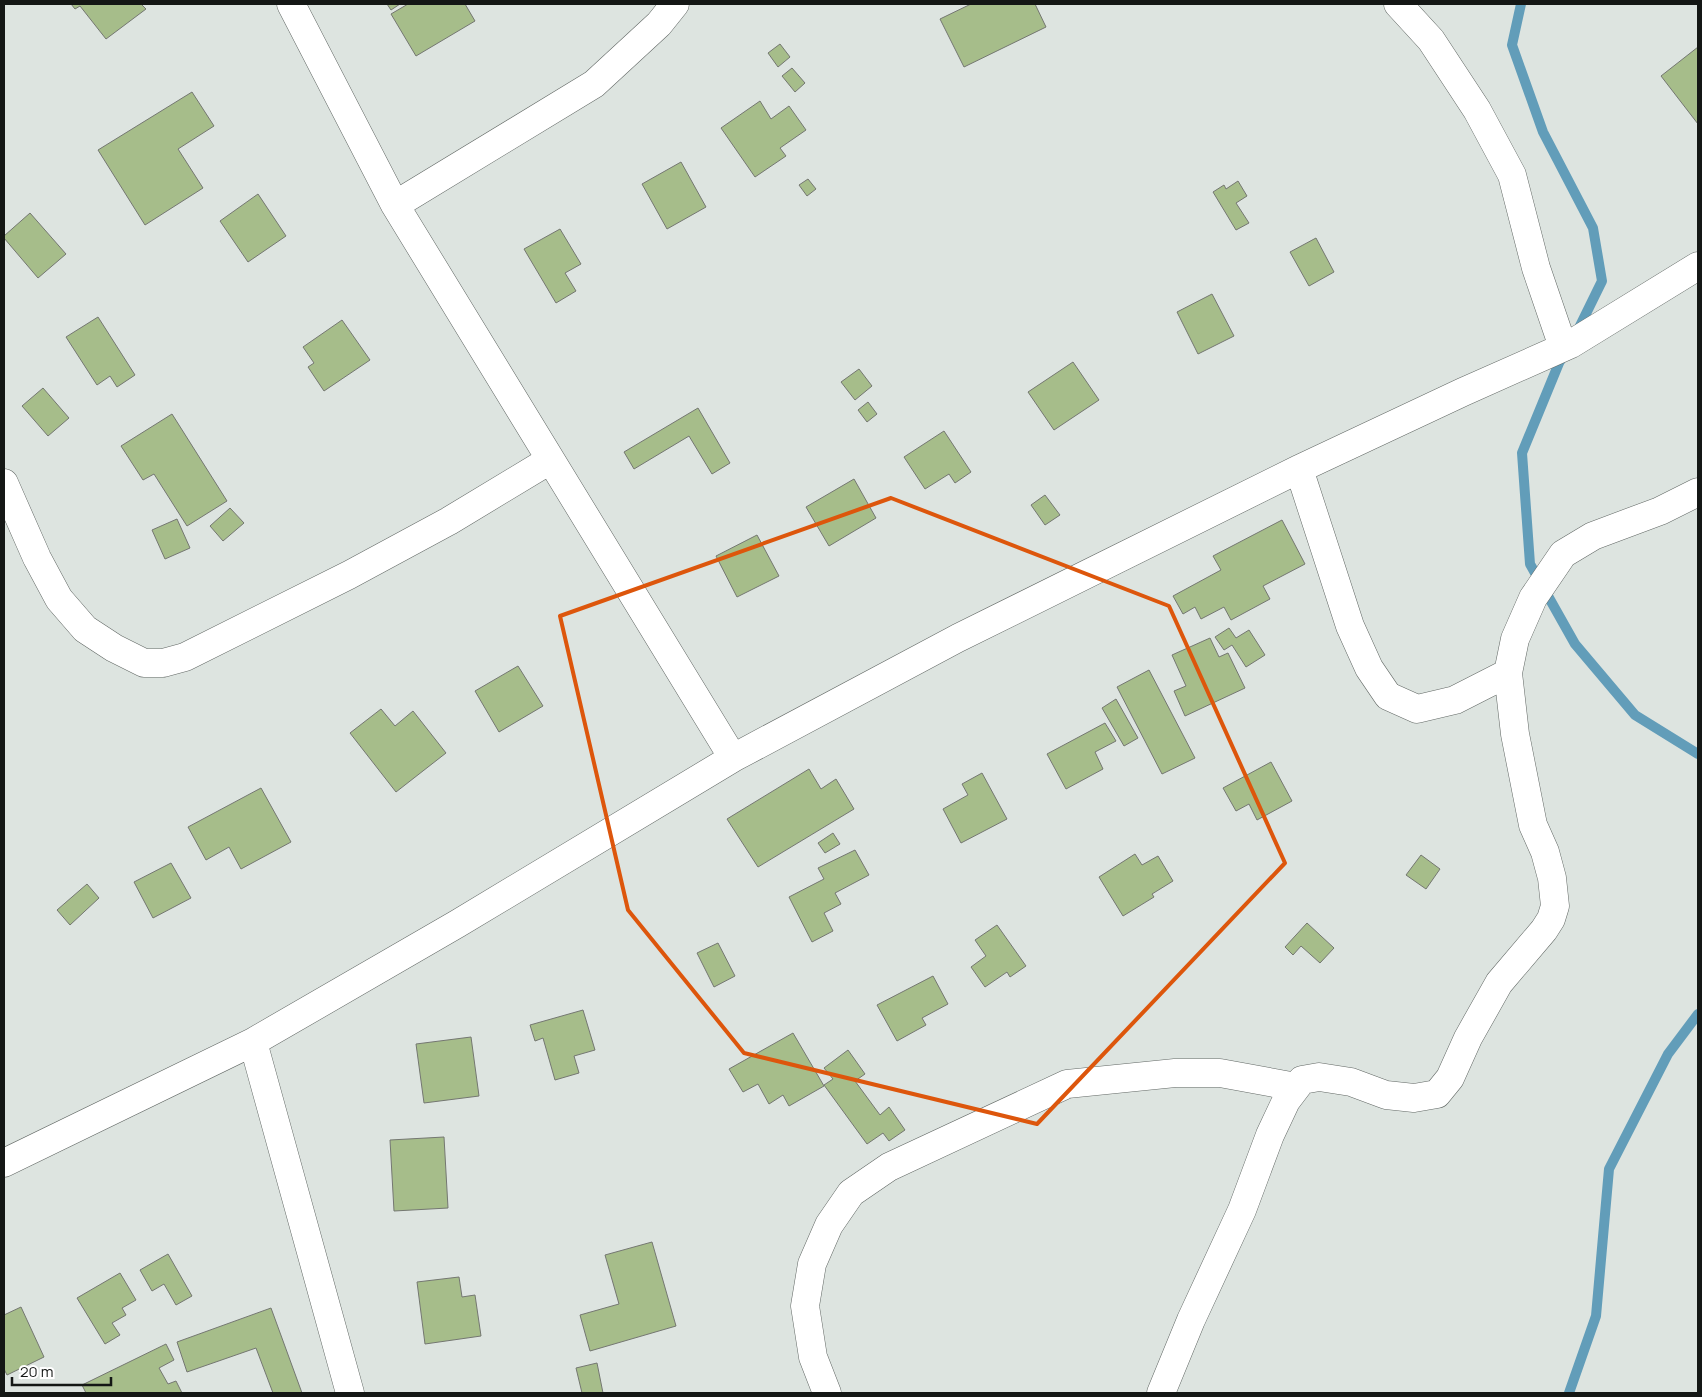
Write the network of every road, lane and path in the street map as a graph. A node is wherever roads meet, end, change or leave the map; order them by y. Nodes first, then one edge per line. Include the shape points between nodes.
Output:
1 (291, 4) edge
2 (676, 4) edge
3 (1398, 4) edge
4 (395, 205) junction
5 (1698, 266) edge
6 (1556, 351) junction
7 (550, 460) junction
8 (1299, 469) junction
9 (4, 483) edge
10 (1698, 492) edge
11 (1508, 673) junction
12 (733, 758) junction
13 (253, 1042) junction
14 (1296, 1087) junction
15 (4, 1163) edge
16 (350, 1393) edge
17 (827, 1393) edge
18 (1161, 1393) edge

1 - 4 street
2 - 4 street via 594,84
3 - 6 street via 1431,40 1477,110 1512,175
4 - 7 street
5 - 6 street
6 - 8 street
7 - 9 street via 450,521 349,575 185,657 144,664 85,629 59,599
7 - 12 street
8 - 11 street via 1350,626 1388,696 1416,709 1455,700
8 - 12 street via 967,633
10 - 11 street via 1593,536 1563,554 1532,598 1515,640
11 - 14 street via 1515,734 1533,824 1545,852 1556,900 1551,919 1499,983 1450,1078 1437,1094 1414,1098 1386,1095 1351,1082 1319,1077 1302,1080
12 - 13 street
13 - 15 street
13 - 16 street
14 - 17 street via 1220,1073 1175,1073 1067,1084 889,1167 851,1194 829,1225 812,1264 805,1306 813,1357
14 - 18 street via 1270,1135 1242,1210 1190,1320

